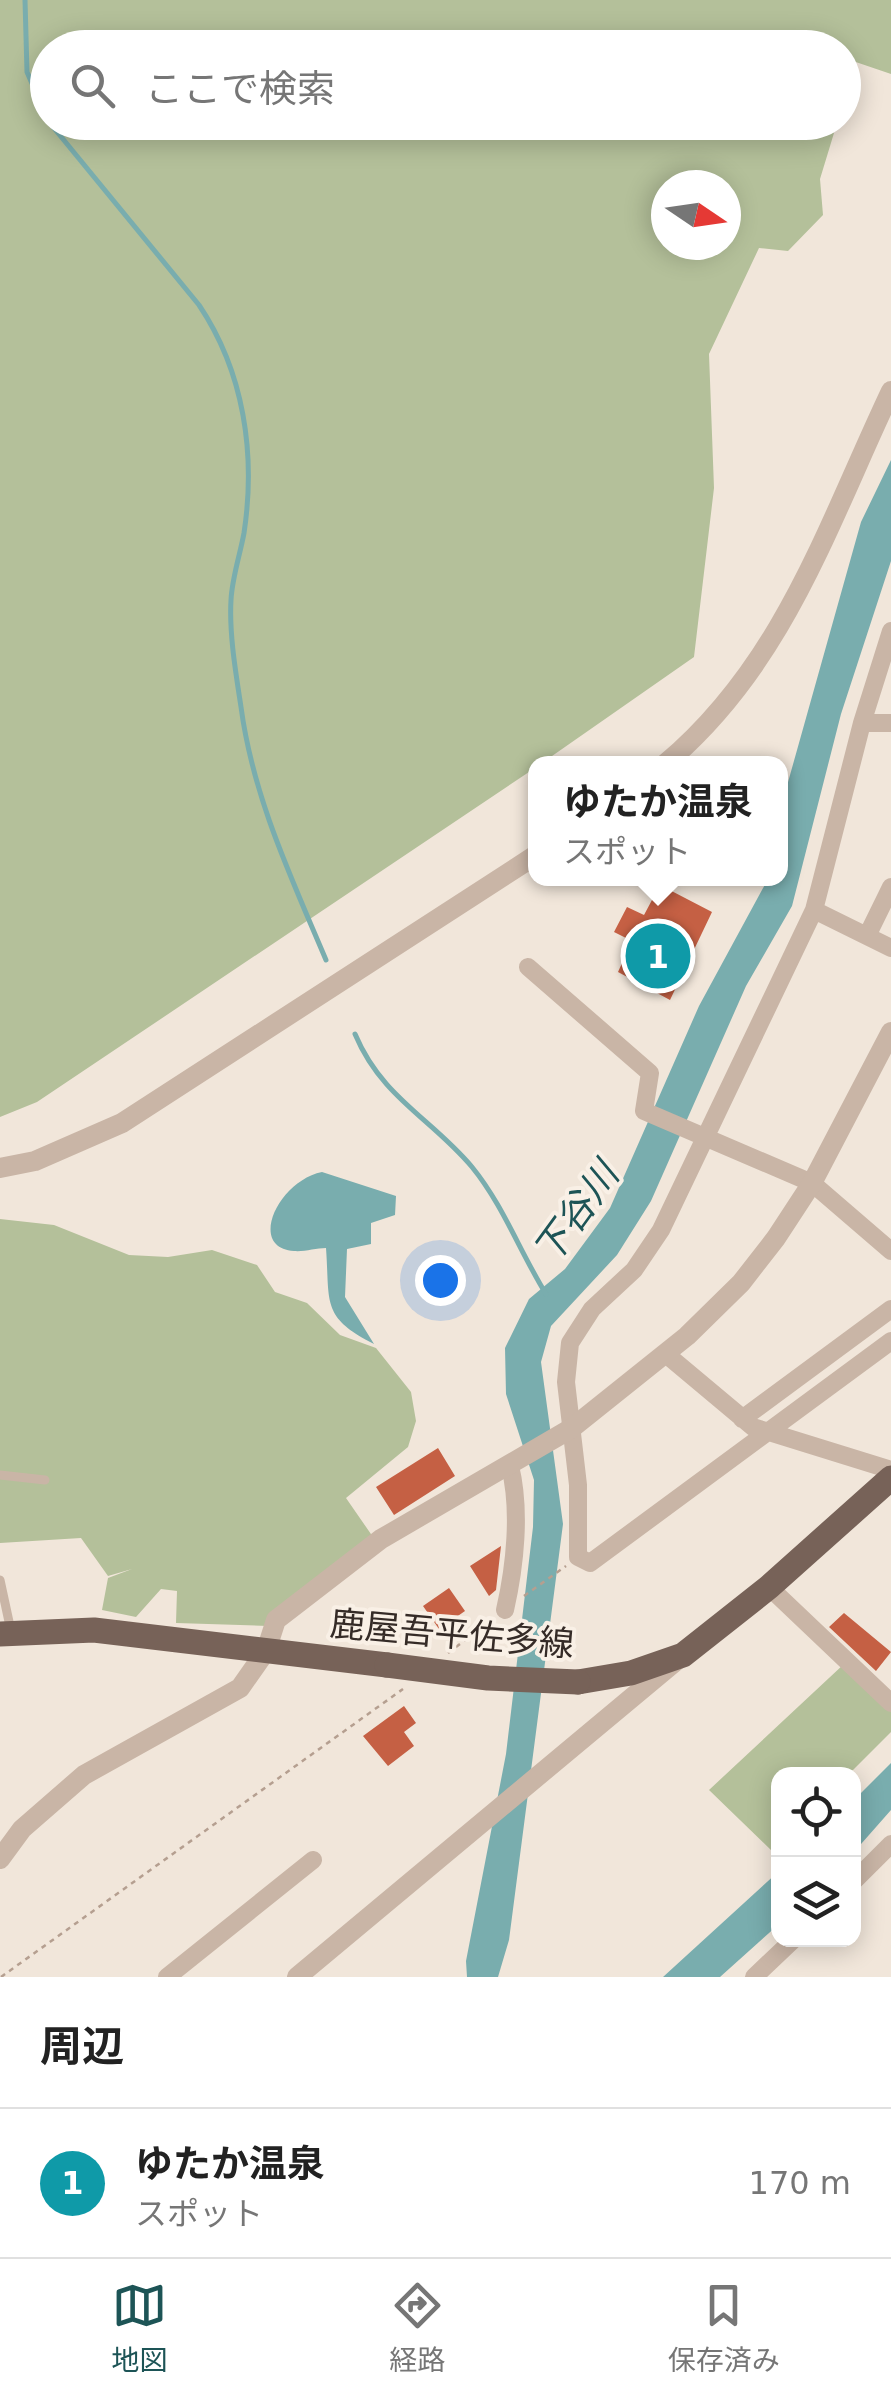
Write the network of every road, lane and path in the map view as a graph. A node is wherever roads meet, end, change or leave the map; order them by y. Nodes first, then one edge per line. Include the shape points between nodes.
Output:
1 (891, 390) edge
2 (891, 631) edge
3 (862, 723) junction
4 (891, 723) edge
5 (674, 756) edge
6 (528, 859) edge
7 (891, 887) edge
8 (814, 910) junction
9 (867, 936) junction
10 (891, 948) edge
11 (528, 967) dead end
12 (891, 1032) edge
13 (703, 1135) junction
14 (0, 1168) edge
15 (812, 1183) junction
16 (888, 1241) edge
17 (891, 1309) edge
18 (891, 1342) edge
19 (666, 1355) junction
20 (742, 1418) junction
21 (572, 1428) junction
22 (764, 1430) junction
23 (510, 1466) junction
24 (891, 1474) edge
25 (0, 1475) edge
26 (45, 1480) dead end
27 (578, 1557) junction
28 (0, 1580) edge
29 (769, 1587) junction
30 (504, 1610) junction
31 (6, 1633) edge
32 (266, 1651) junction
33 (683, 1655) junction
34 (444, 1656) dead end
35 (416, 1678) dead end
36 (891, 1703) edge
37 (891, 1844) edge
38 (0, 1859) edge
39 (313, 1860) dead end
40 (861, 1873) edge
41 (786, 1947) edge
42 (1, 1977) edge
43 (168, 1977) edge
44 (297, 1977) edge
45 (754, 1977) edge

1 - 5 street via 780,628 710,726
2 - 3 street
3 - 4 street
3 - 8 street
6 - 14 street via 122,1123 36,1161
7 - 9 street
8 - 9 street
8 - 13 street
9 - 10 street
11 - 13 street via 650,1073 644,1111
12 - 15 street
13 - 15 street
13 - 21 street via 661,1230 570,1342
15 - 16 street
15 - 19 street via 741,1283
17 - 20 street
18 - 22 street
19 - 20 street
19 - 21 street
20 - 22 street
21 - 23 street
21 - 27 street
22 - 24 street
22 - 27 street via 590,1563
23 - 30 street via 514,1512
23 - 32 street via 381,1539 276,1620
24 - 29 main road, 鹿屋吾平佐多線
25 - 26 lane
27 - 30 path
28 - 31 lane
29 - 33 main road, 鹿屋吾平佐多線
29 - 36 street
30 - 34 path
31 - 32 main road, 鹿屋吾平佐多線 via 94,1630
32 - 33 main road, 鹿屋吾平佐多線, bridge via 578,1682
32 - 38 street via 240,1688 84,1774 22,1828
33 - 44 street
35 - 42 path
37 - 40 street
39 - 43 street
41 - 45 street

